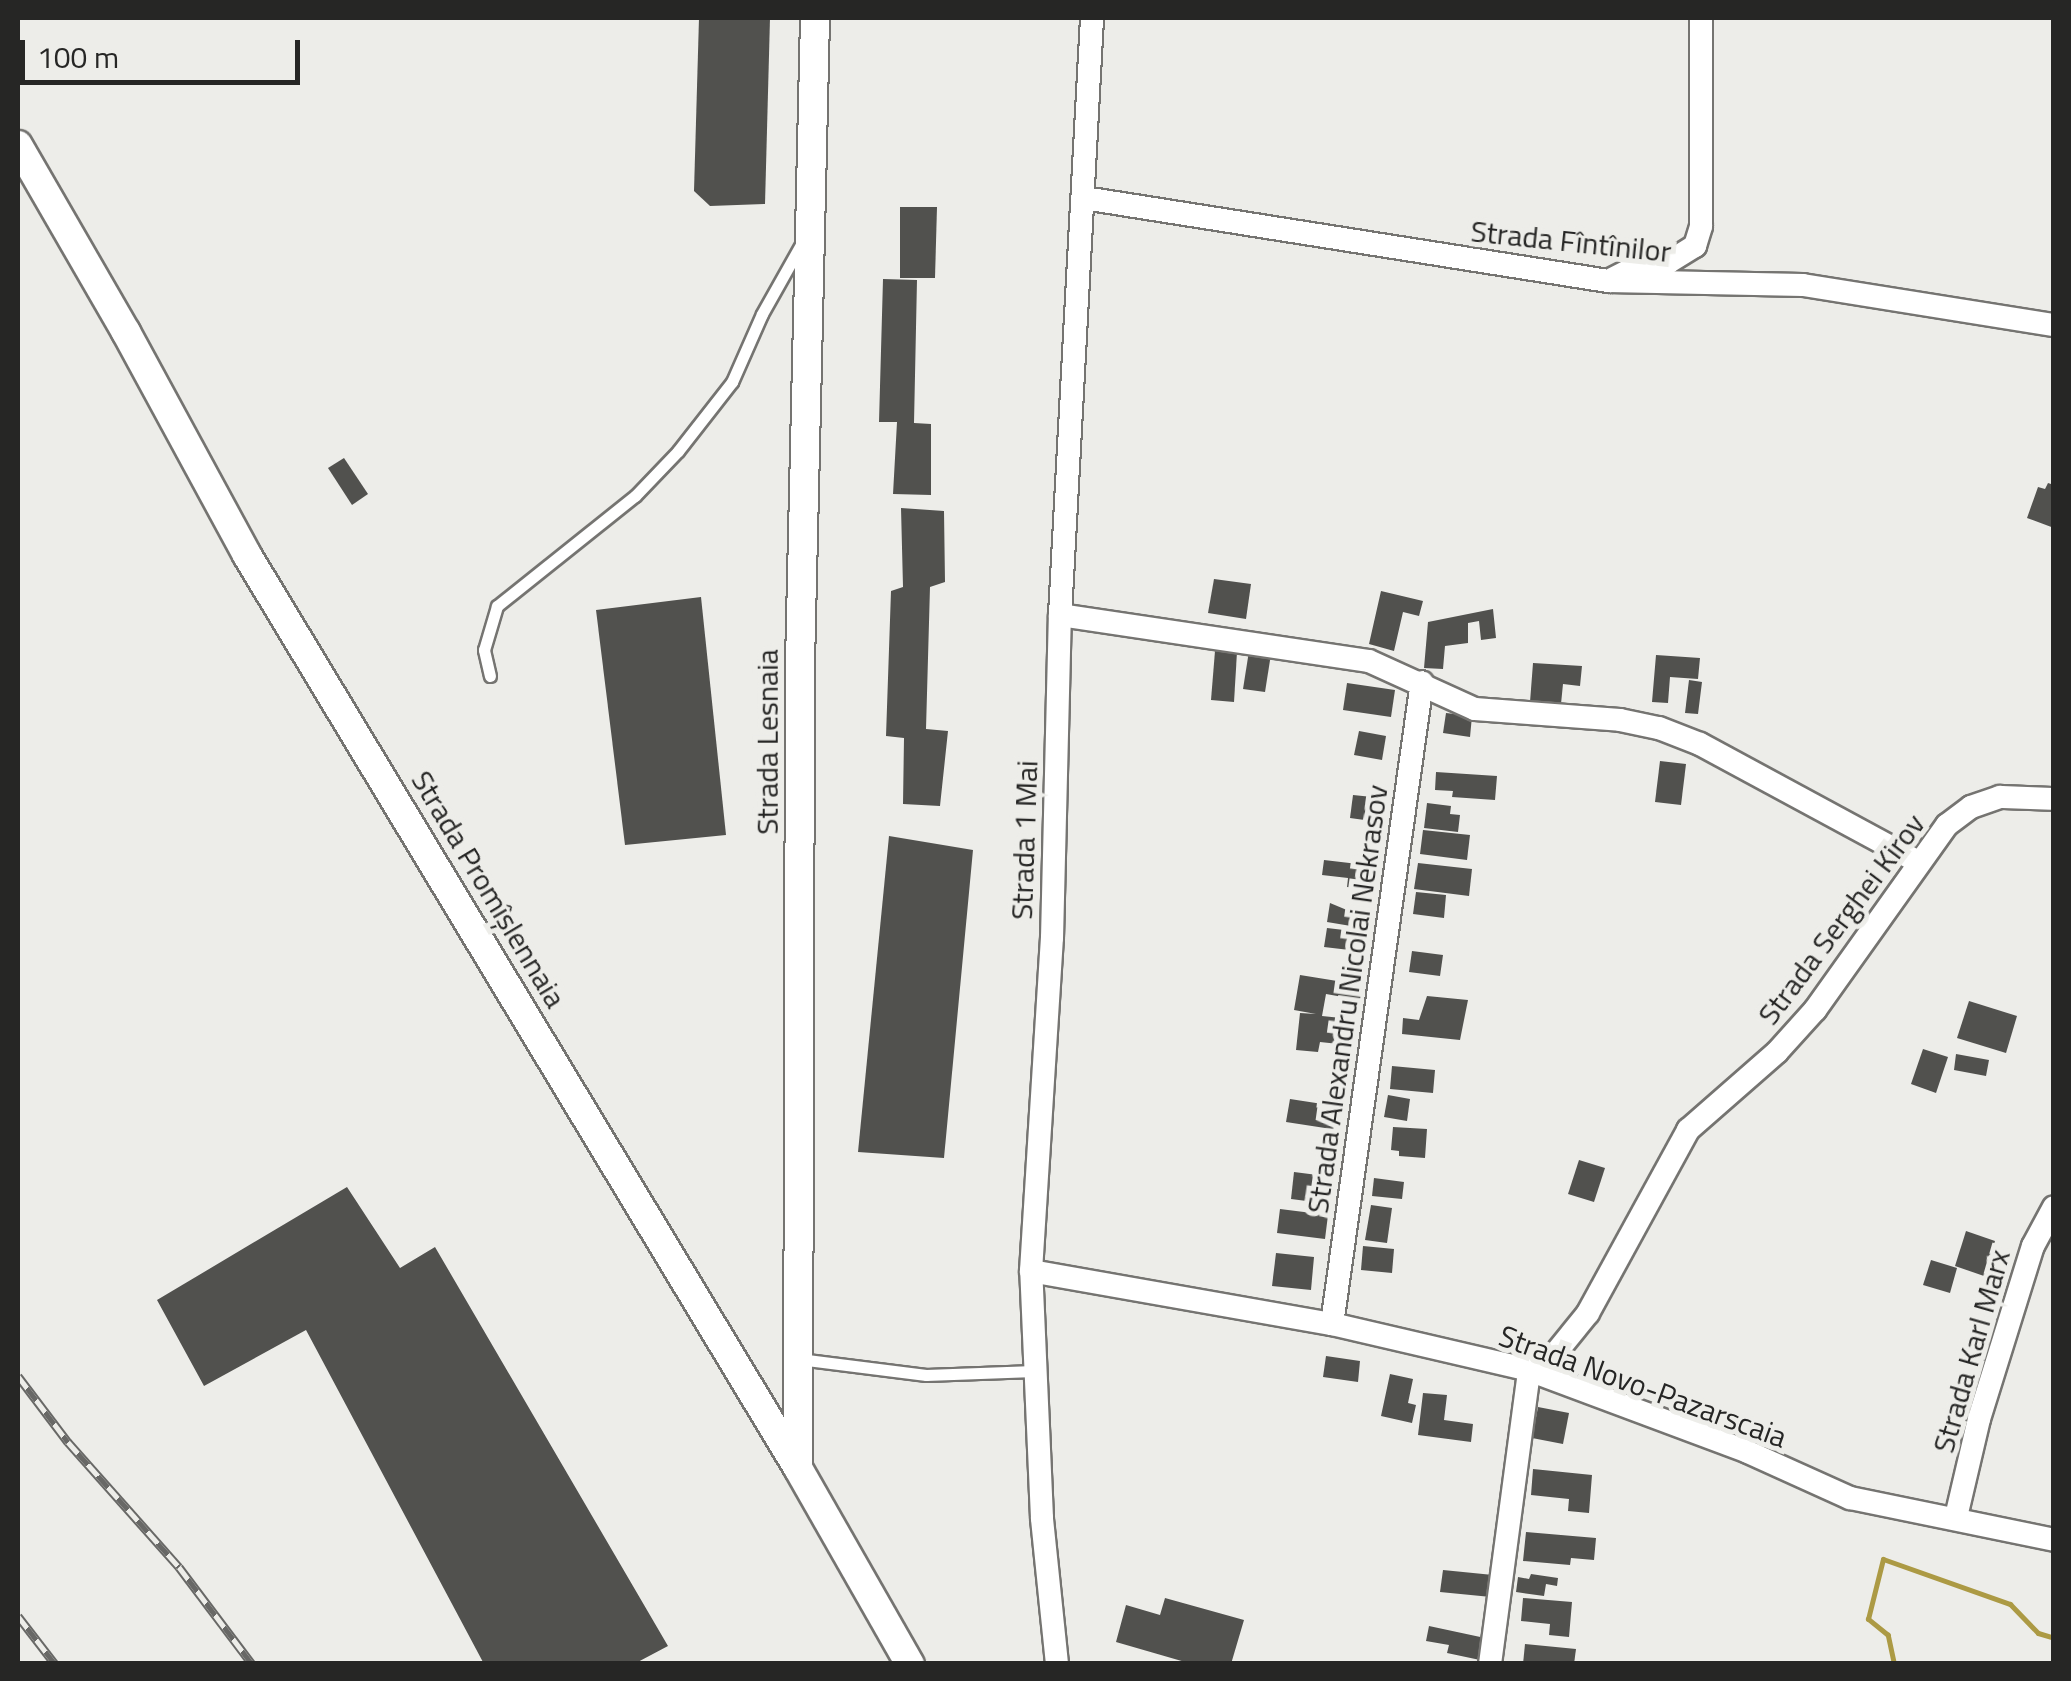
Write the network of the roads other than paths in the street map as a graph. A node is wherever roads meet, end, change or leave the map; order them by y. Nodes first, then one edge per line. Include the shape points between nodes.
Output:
1 (815, 18) edge
2 (1092, 18) edge
3 (1701, 18) edge
4 (18, 145) edge
5 (1084, 198) junction
6 (810, 229) junction
7 (1608, 281) junction
8 (2054, 325) edge
9 (1060, 615) junction
10 (490, 676) dead end
11 (1422, 682) junction
12 (2054, 799) edge
13 (1918, 862) junction
14 (2054, 1207) edge
15 (1031, 1271) junction
16 (1332, 1324) junction
17 (795, 1359) junction
18 (1529, 1370) junction
19 (1034, 1371) junction
20 (798, 1468) junction
21 (1956, 1516) junction
22 (2054, 1540) edge
23 (910, 1664) edge
24 (1057, 1664) edge
25 (1490, 1664) edge

1 - 6 street, Strada Lesnaia
2 - 5 street, Strada 1 Mai
3 - 7 street via 1701,226 1695,246 1669,262 1641,264
4 - 20 street, Strada Promîșlennaia via 247,555
5 - 7 street, Strada Fîntînilor
5 - 9 street, Strada 1 Mai
6 - 10 lane via 732,382 678,451 635,496 497,606 484,650
6 - 17 street, Strada Lesnaia
7 - 8 street, Strada Fîntînilor via 1803,285
9 - 11 street via 1369,661
9 - 15 street, Strada 1 Mai via 1052,938
11 - 13 street via 1446,700 1475,709 1659,728
11 - 16 street, Strada Alexandru Nicolai Nekrasov
12 - 13 street, Strada Serghei Kirov via 2000,797 1972,807
13 - 18 street, Strada Serghei Kirov via 1815,1010 1688,1130 1588,1313 1550,1360
14 - 21 street, Strada Karl Marx via 2033,1246
15 - 16 street, Strada Novo-Pazarscaia
15 - 19 street, Strada 1 Mai
16 - 18 street, Strada Novo-Pazarscaia
17 - 19 lane via 926,1375
17 - 20 street, Strada Lesnaia
18 - 21 street, Strada Novo-Pazarscaia via 1850,1498
18 - 25 street
19 - 24 street, Strada 1 Mai
20 - 23 street, Strada Promîșlennaia
21 - 22 street, Strada Novo-Pazarscaia

